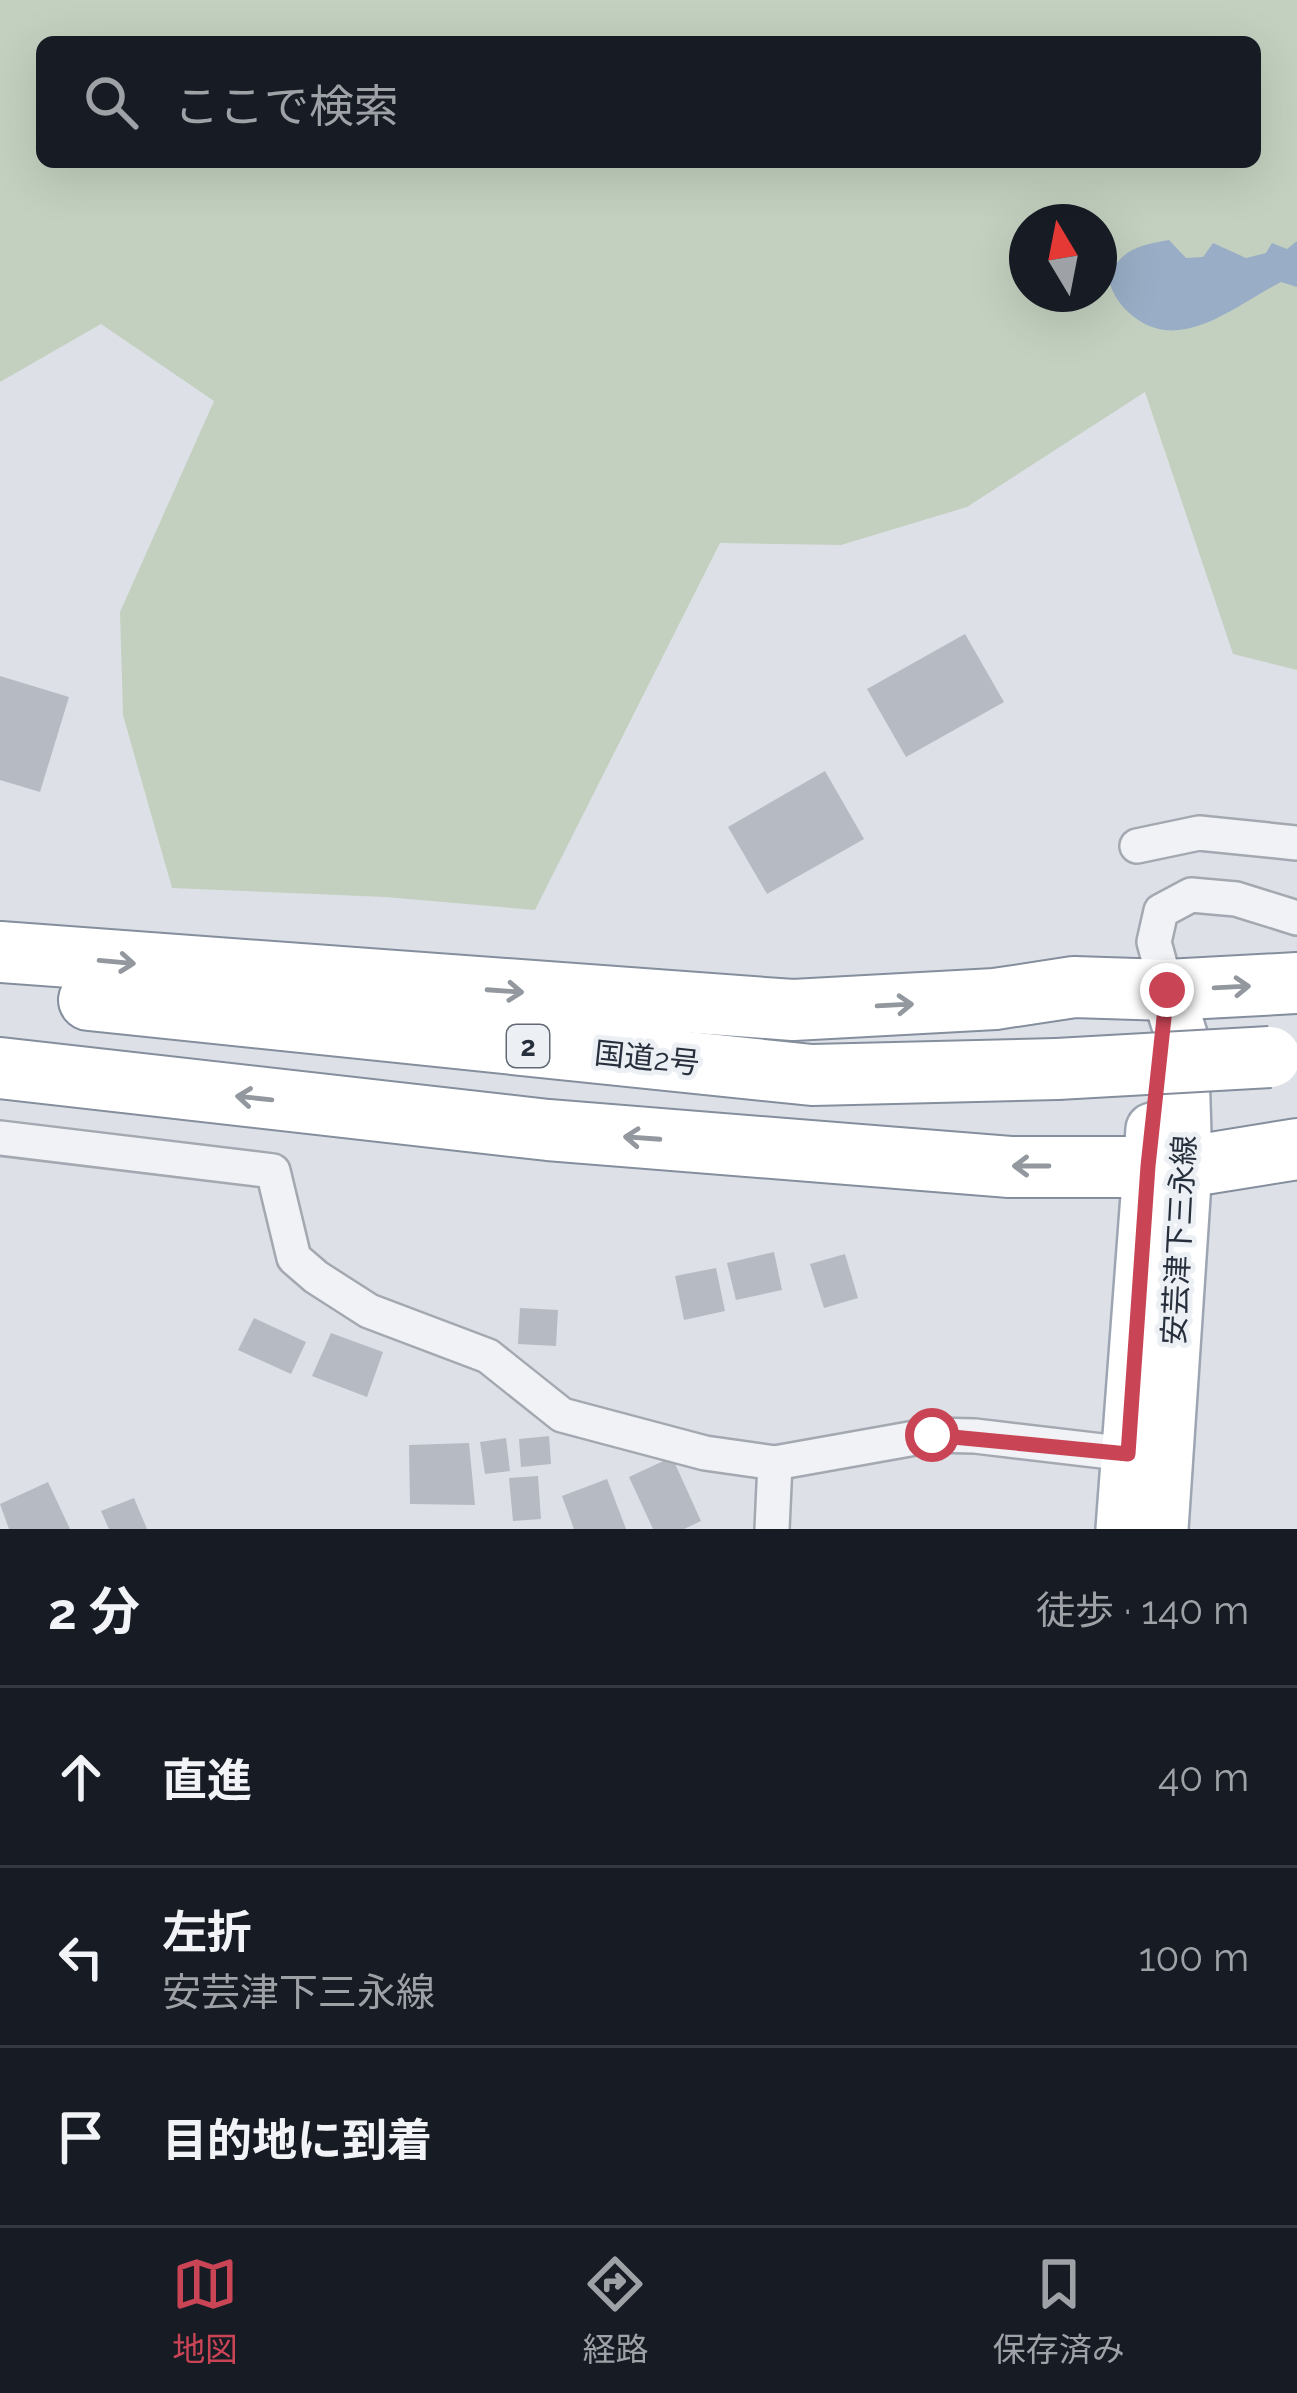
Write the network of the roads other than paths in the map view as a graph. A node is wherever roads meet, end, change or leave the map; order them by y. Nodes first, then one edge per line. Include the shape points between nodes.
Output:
1 (1297, 843) edge
2 (1137, 846) dead end
3 (1297, 918) edge
4 (0, 952) edge
5 (1297, 983) edge
6 (0, 988) edge
7 (1167, 990) junction
8 (1283, 1056) edge
9 (0, 1068) edge
10 (0, 1138) edge
11 (1297, 1150) edge
12 (1167, 1167) junction
13 (1147, 1456) junction
14 (775, 1463) junction
15 (772, 1529) edge
16 (1122, 1529) edge
17 (1162, 1529) edge

1 - 2 street via 1199,833
3 - 7 street via 1191,895 1161,911 1154,942
4 -> 7 highway via 793,1010 995,1000 1074,987
7 -> 5 highway
6 - 8 highway, 国道2号 / 2, bridge via 812,1075
7 - 12 main road, 安芸津下三永線
12 -> 9 highway via 1010,1167 548,1130
10 - 14 street via 273,1171 294,1258 369,1311 488,1356 562,1415
11 - 12 highway
12 - 13 main road, 安芸津下三永線
13 - 14 street via 932,1435
13 - 16 main road, 安芸津下三永線
13 - 17 main road, 安芸津下三永線
14 - 15 street

